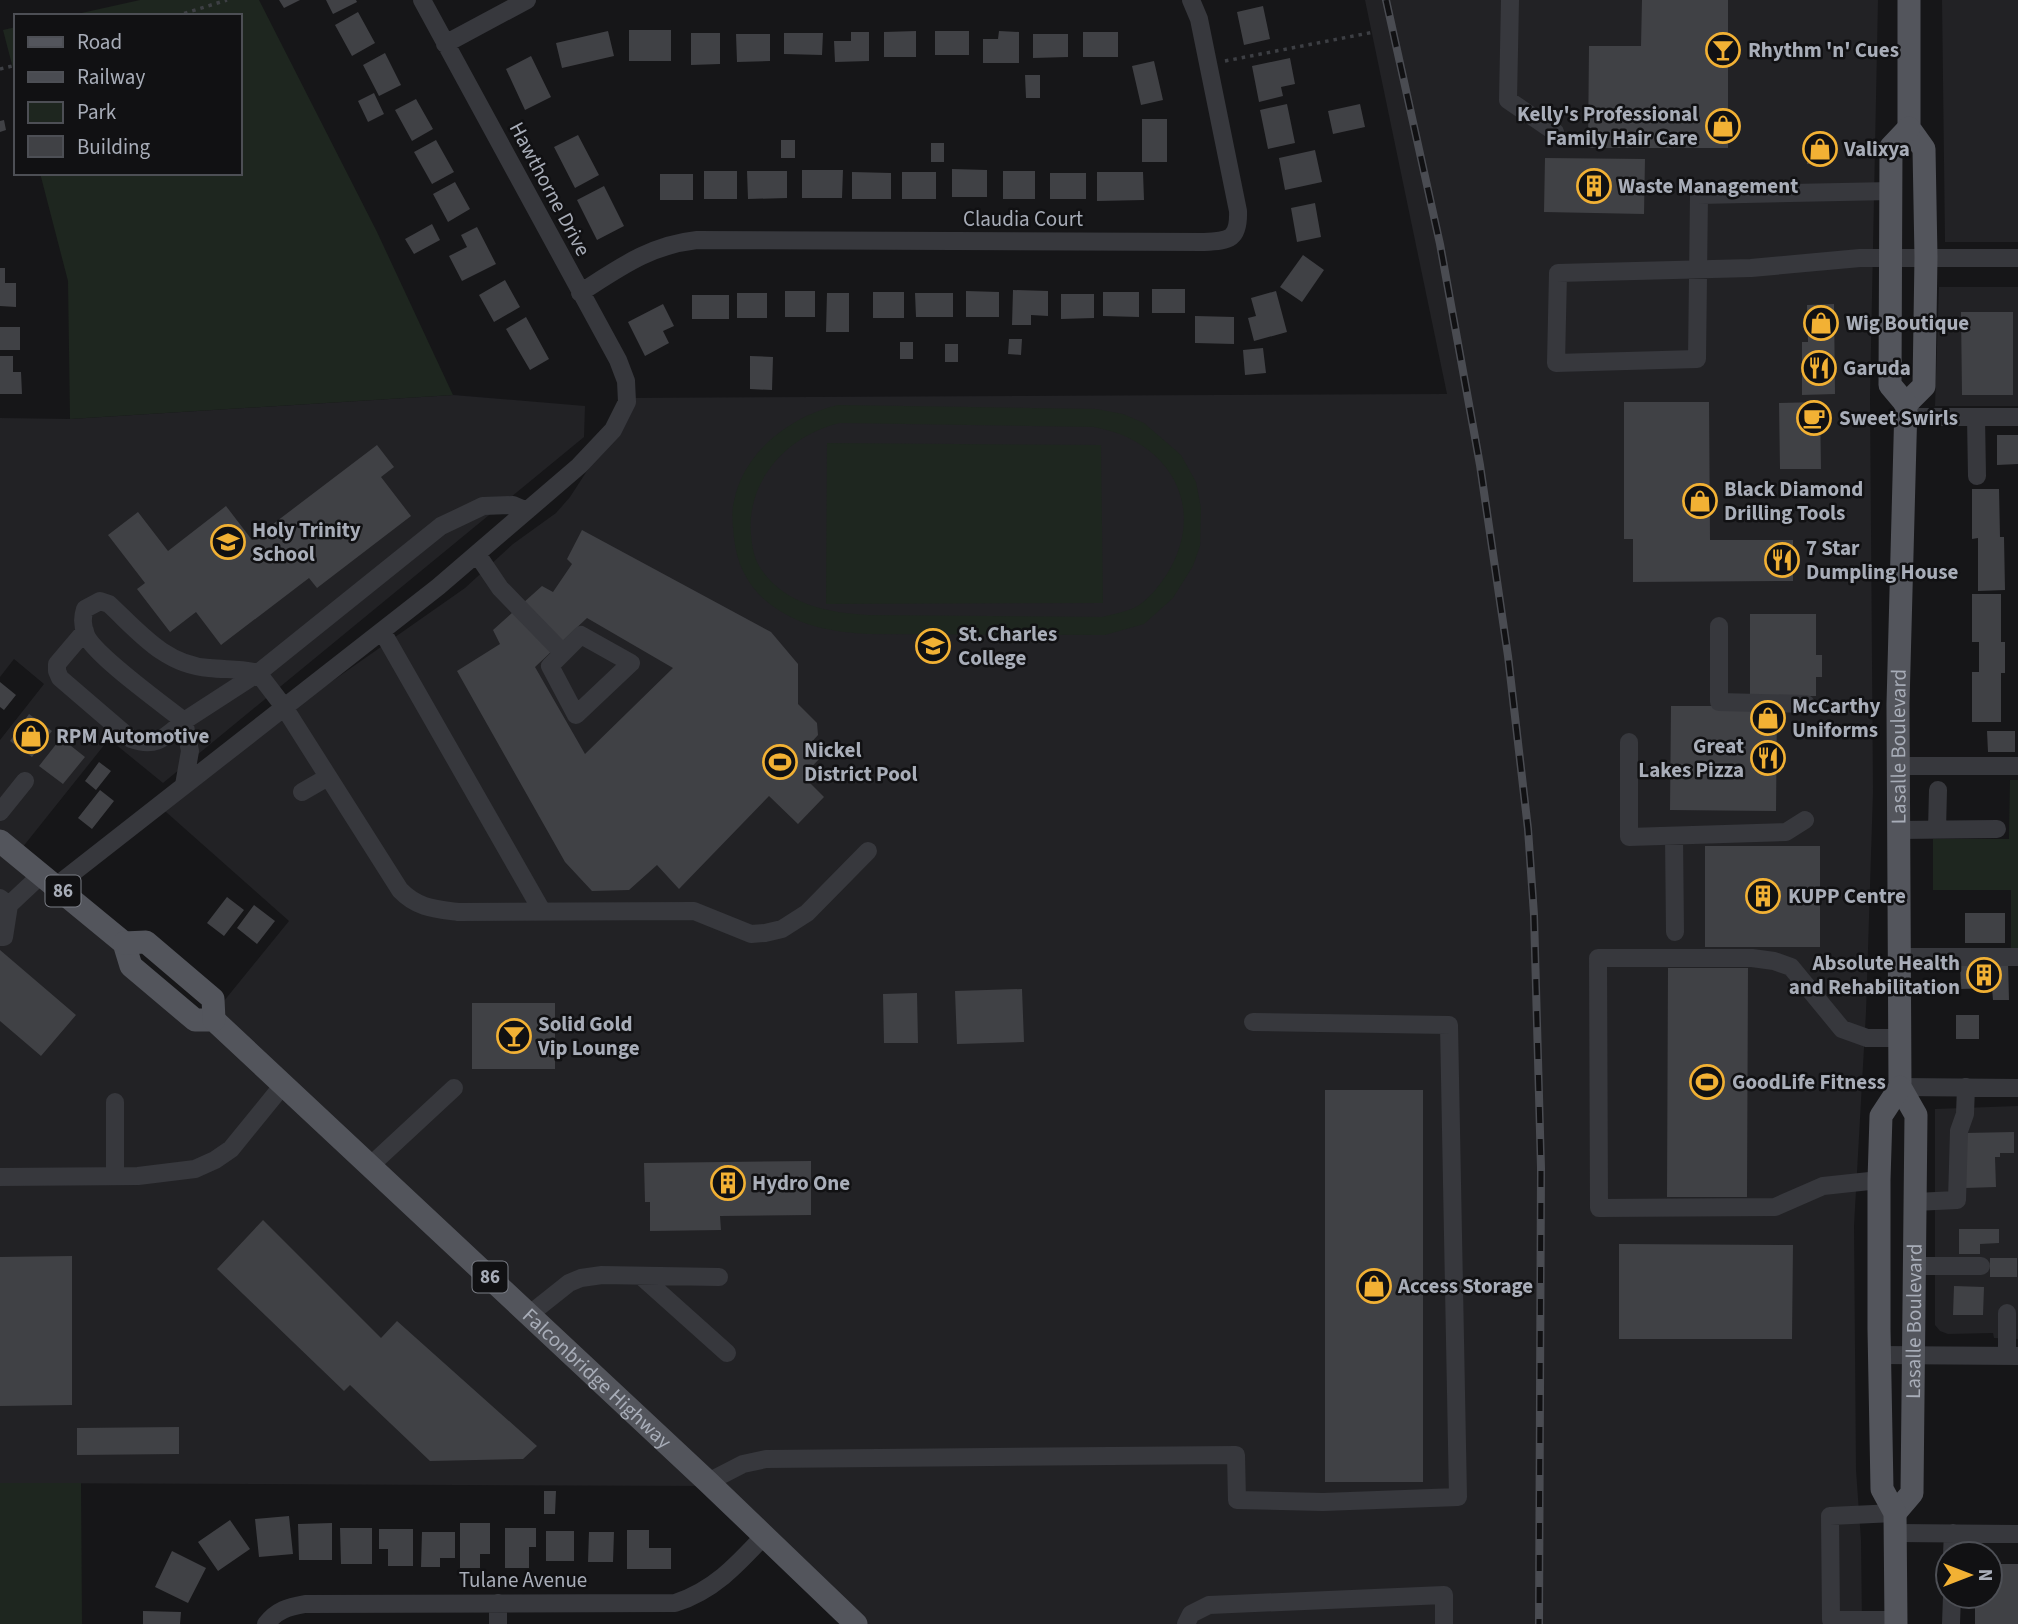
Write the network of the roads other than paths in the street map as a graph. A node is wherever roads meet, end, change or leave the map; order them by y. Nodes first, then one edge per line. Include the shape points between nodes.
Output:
1 (422, 0) edge
2 (527, 0) edge
3 (1191, 0) edge
4 (1510, 0) edge
5 (1909, 0) edge
6 (445, 44) junction
7 (1909, 128) junction
8 (1555, 132) dead end
9 (1891, 191) junction
10 (1926, 257) junction
11 (1891, 258) junction
12 (2018, 258) edge
13 (1699, 269) junction
14 (580, 293) junction
15 (1906, 411) junction
16 (1976, 417) junction
17 (2018, 417) edge
18 (1977, 476) dead end
19 (527, 511) junction
20 (477, 554) junction
21 (1719, 626) dead end
22 (85, 631) junction
23 (382, 631) junction
24 (563, 653) junction
25 (258, 673) junction
26 (1806, 704) dead end
27 (284, 707) junction
28 (184, 721) junction
29 (1629, 742) dead end
30 (1898, 766) junction
31 (2018, 766) edge
32 (328, 777) junction
33 (24, 781) dead end
34 (184, 785) junction
35 (1938, 790) dead end
36 (302, 792) dead end
37 (0, 812) edge
38 (1805, 820) dead end
39 (1997, 829) dead end
40 (1898, 830) junction
41 (1937, 830) junction
42 (1674, 836) junction
43 (0, 841) edge
44 (869, 851) dead end
45 (49, 880) junction
46 (5, 901) edge
47 (542, 911) junction
48 (1675, 933) dead end
49 (0, 937) edge
50 (1898, 957) junction
51 (2018, 957) edge
52 (1253, 1022) dead end
53 (1899, 1038) junction
54 (283, 1085) junction
55 (1900, 1087) junction
56 (1966, 1087) junction
57 (454, 1088) dead end
58 (2018, 1088) edge
59 (115, 1102) dead end
60 (371, 1165) junction
61 (115, 1176) junction
62 (0, 1177) edge
63 (1878, 1180) junction
64 (1915, 1202) junction
65 (1914, 1266) junction
66 (1982, 1266) dead end
67 (641, 1276) junction
68 (719, 1277) dead end
69 (2007, 1313) dead end
70 (530, 1314) junction
71 (727, 1353) dead end
72 (1880, 1355) junction
73 (1914, 1356) junction
74 (2012, 1356) edge
75 (708, 1482) junction
76 (1896, 1523) junction
77 (1953, 1534) junction
78 (2018, 1534) edge
79 (763, 1536) junction
80 (1953, 1540) edge
81 (498, 1603) junction
82 (1896, 1622) edge
83 (266, 1624) edge
84 (498, 1624) edge
85 (856, 1624) edge
86 (1186, 1624) edge
87 (1444, 1624) edge

1 - 6 street, Hawthorne Drive
2 - 6 street
3 - 14 street, Claudia Court via 1199,19 1238,212 1239,229 1229,238 1204,242 697,240 653,250
4 - 8 street via 1508,100
5 - 7 main road
6 - 14 street, Hawthorne Drive
7 - 9 main road via 1891,147
7 - 10 main road via 1924,149
9 - 11 main road
9 - 13 street via 1699,195
10 - 11 street
10 - 12 street
10 - 15 main road via 1924,386
11 - 13 street
11 - 15 main road via 1890,385
13 - 13 street via 1558,273 1556,363 1697,359
14 - 19 street, Hawthorne Drive via 618,360 627,402 603,443
15 - 16 street
15 - 30 main road, Lasalle Boulevard
16 - 17 street
16 - 18 street
19 - 20 street
19 - 25 street via 513,505 483,506 441,526
20 - 23 street
20 - 24 street via 500,588
21 - 26 street via 1719,702
22 - 25 street via 85,609 100,601 168,657 188,665
22 - 28 street via 86,638 110,662
22 - 28 street via 57,664 60,678 75,692 131,740 146,744 162,739
23 - 27 street
23 - 47 street
24 - 24 street via 550,666 576,715 631,663 581,635
25 - 27 street
25 - 28 street
27 - 32 street
27 - 34 street
28 - 34 street via 190,751
29 - 42 street via 1629,837
30 - 31 street
30 - 40 main road, Lasalle Boulevard
32 - 36 street
32 - 47 street via 409,900 430,909 458,912
33 - 37 street
34 - 45 street
35 - 41 street
38 - 42 street via 1786,832
39 - 41 street
40 - 41 street
40 - 50 main road, Lasalle Boulevard
42 - 48 street
43 - 45 main road, Falconbridge Highway / 86
44 - 47 street via 807,913 782,929 765,933 751,934 694,911
45 - 46 street
45 - 54 main road, Falconbridge Highway / 86 via 124,943 146,942 213,999 214,1020
46 - 49 street via 4,937
50 - 51 street
50 - 53 main road, Lasalle Boulevard
52 - 75 street via 1450,1026 1458,1497 1237,1500 1236,1455 766,1459 743,1464
53 - 55 main road, Lasalle Boulevard
53 - 63 street via 1867,1038 1842,1029 1791,967 1774,961 1598,958 1599,1208 1775,1207 1823,1186
54 - 60 main road, Falconbridge Highway / 86
54 - 61 street via 231,1149 215,1160 184,1172
55 - 56 street
55 - 63 main road, Lasalle Boulevard via 1881,1116
55 - 64 main road, Lasalle Boulevard via 1916,1115
56 - 58 street
56 - 64 street via 1957,1200
57 - 60 street
59 - 61 street
60 - 70 main road, Falconbridge Highway / 86
61 - 62 street
63 - 72 main road, Lasalle Boulevard
64 - 65 main road, Lasalle Boulevard
65 - 66 street
65 - 73 main road, Lasalle Boulevard
67 - 68 street
67 - 70 street via 581,1278
67 - 71 street
69 - 74 street
70 - 75 main road, Falconbridge Highway / 86
72 - 73 street
72 - 76 main road, Lasalle Boulevard via 1882,1489
73 - 74 street
73 - 76 main road, Lasalle Boulevard via 1912,1493
75 - 79 main road, Falconbridge Highway / 86
76 - 77 street
76 - 82 main road, Lasalle Boulevard
76 - 82 street via 1830,1516 1831,1620
77 - 78 street
77 - 80 street
79 - 81 street, Tulane Avenue via 721,1580 675,1603
79 - 85 main road, Falconbridge Highway / 86
81 - 83 street, Tulane Avenue via 305,1604 276,1613
81 - 84 street
86 - 87 street via 1191,1614 1209,1605 1444,1595

